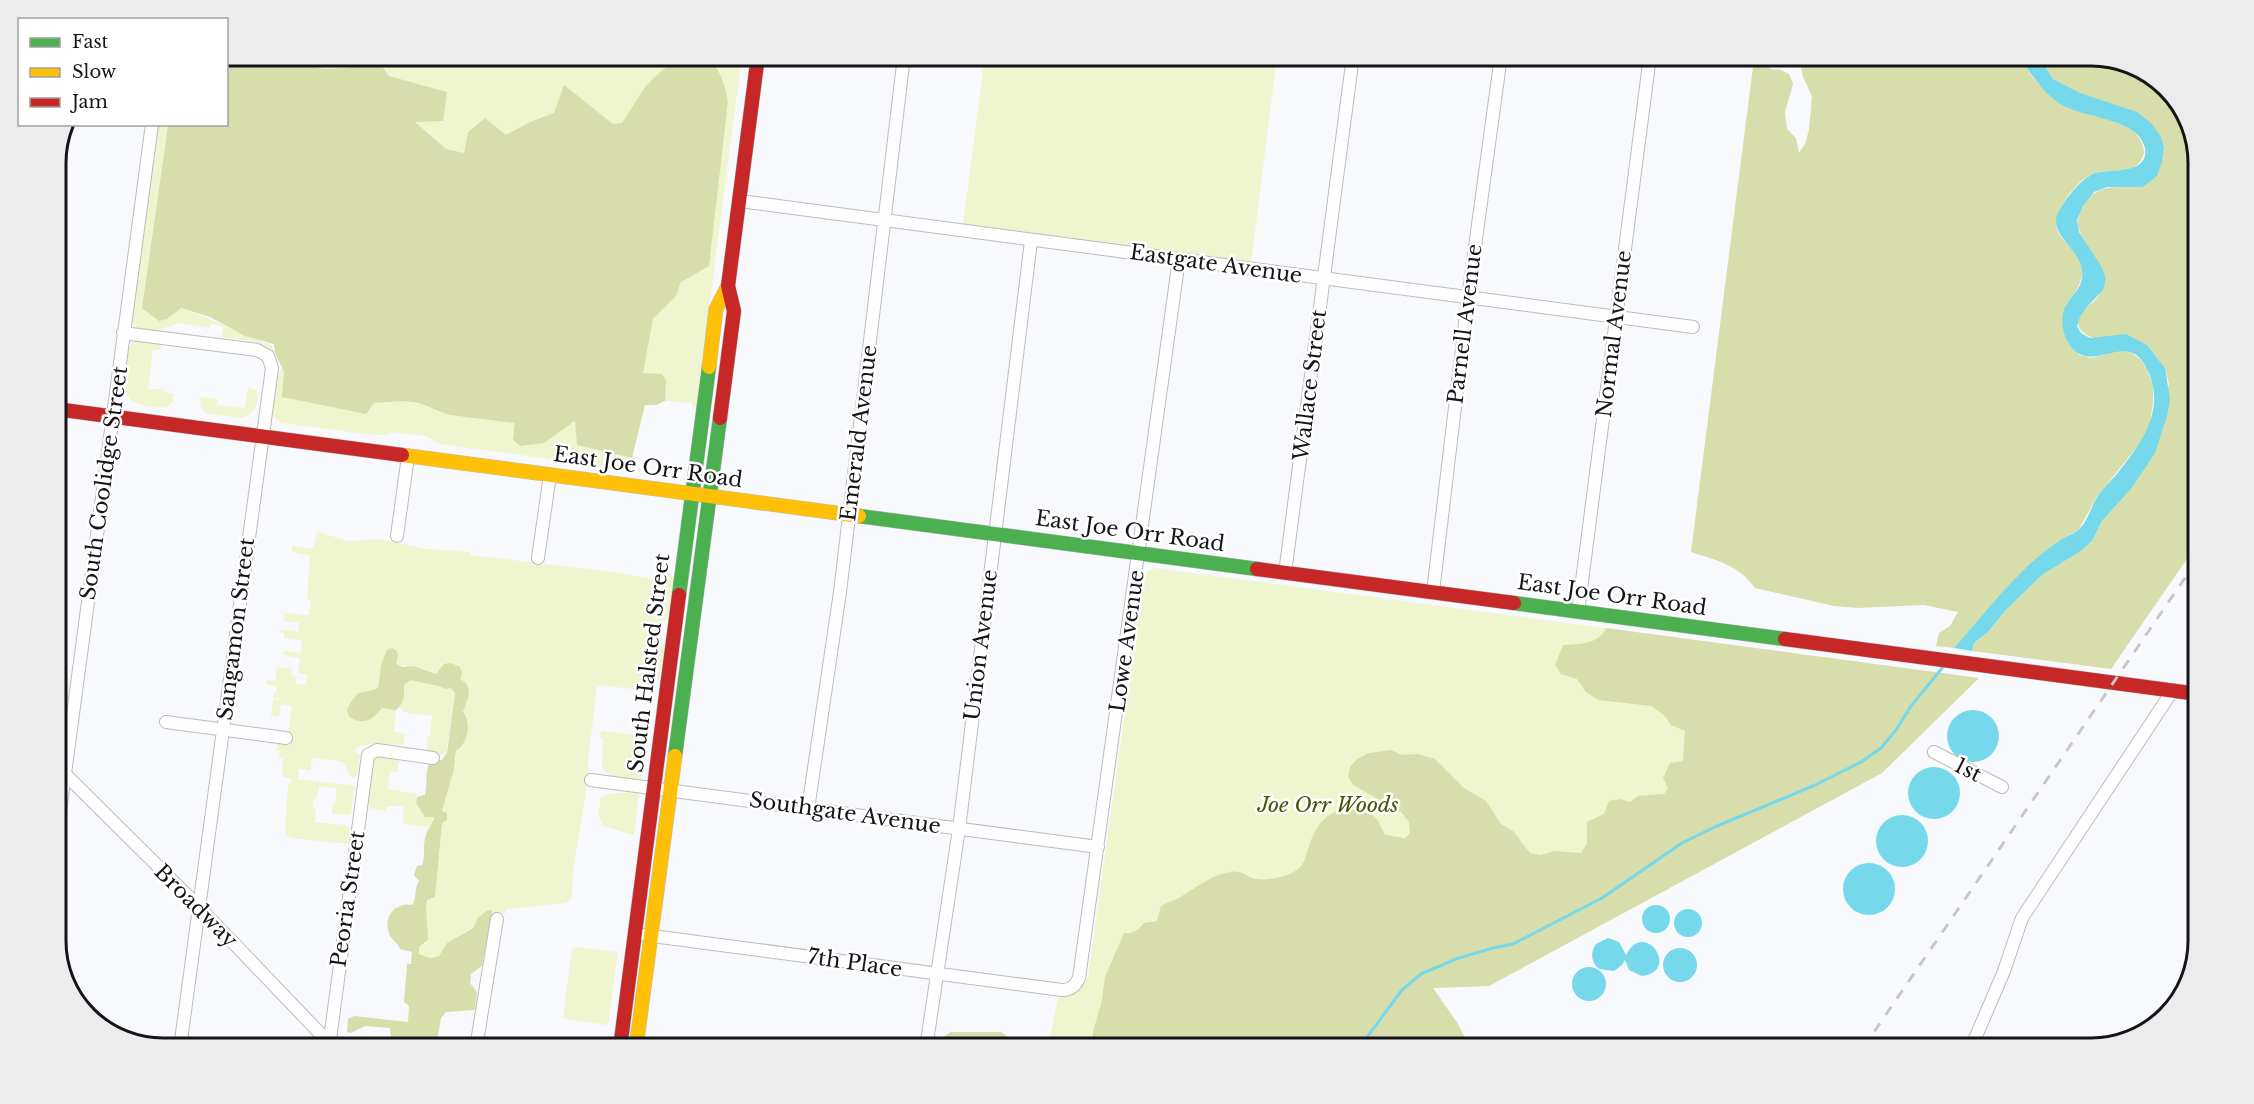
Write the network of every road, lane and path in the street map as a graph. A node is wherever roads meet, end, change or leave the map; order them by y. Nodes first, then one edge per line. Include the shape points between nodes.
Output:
1 (757, 66) edge
2 (903, 66) edge
3 (1352, 66) edge
4 (1501, 66) edge
5 (1649, 66) edge
6 (152, 126) edge
7 (740, 201) junction
8 (885, 221) junction
9 (1031, 241) junction
10 (1179, 259) junction
11 (1324, 279) junction
12 (728, 286) junction
13 (1468, 298) junction
14 (1616, 318) junction
15 (1693, 327) dead end
16 (123, 333) junction
17 (66, 410) edge
18 (112, 417) junction
19 (263, 437) junction
20 (408, 456) junction
21 (550, 475) junction
22 (692, 493) junction
23 (710, 496) junction
24 (849, 515) junction
25 (994, 534) junction
26 (397, 537) dead end
27 (1140, 553) junction
28 (538, 558) dead end
29 (1285, 573) junction
30 (1433, 592) junction
31 (1578, 612) junction
32 (2173, 690) junction
33 (2188, 692) edge
34 (166, 722) dead end
35 (223, 730) junction
36 (286, 738) dead end
37 (1934, 752) dead end
38 (434, 758) dead end
39 (66, 767) edge
40 (66, 776) edge
41 (591, 780) dead end
42 (2002, 787) dead end
43 (655, 788) junction
44 (670, 790) junction
45 (808, 809) junction
46 (959, 829) junction
47 (1098, 848) junction
48 (200, 908) junction
49 (497, 919) dead end
50 (634, 933) junction
51 (651, 936) junction
52 (937, 975) junction
53 (1075, 986) joint
54 (181, 1038) edge
55 (323, 1038) edge
56 (332, 1038) edge
57 (478, 1038) edge
58 (621, 1038) edge
59 (637, 1038) edge
60 (928, 1038) edge
61 (1975, 1038) edge

1 - 7 street, South Halsted Street
2 - 8 street, Emerald Avenue
3 - 11 street, Wallace Street
4 - 13 street, Parnell Avenue
5 - 14 street, Normal Avenue
6 - 16 street, South Coolidge Street
7 - 8 street, Eastgate Avenue
7 - 12 street, South Halsted Street
8 - 9 street, Eastgate Avenue
8 - 24 street, Emerald Avenue
9 - 10 street, Eastgate Avenue
9 - 25 street, Union Avenue
10 - 11 street, Eastgate Avenue
10 - 27 street, Lowe Avenue
11 - 13 street, Eastgate Avenue
11 - 29 street, Wallace Street
12 - 22 street, South Halsted Street via 716,309
12 - 23 street, South Halsted Street via 734,311
13 - 14 street, Eastgate Avenue
13 - 30 street, Parnell Avenue
14 - 15 street, Eastgate Avenue
14 - 31 street, Normal Avenue
16 - 18 street, South Coolidge Street
16 - 19 street, Sangamon Street via 257,351 268,356 272,368
17 - 18 street, East Joe Orr Road
18 - 19 street, East Joe Orr Road
18 - 39 street, South Coolidge Street
19 - 20 street, East Joe Orr Road
19 - 35 street, Sangamon Street
20 - 21 street, East Joe Orr Road
20 - 26 street
21 - 22 street, East Joe Orr Road
21 - 28 street
22 - 23 street, East Joe Orr Road
22 - 43 street, South Halsted Street
23 - 24 street, East Joe Orr Road
23 - 44 street, South Halsted Street
24 - 25 street, East Joe Orr Road
24 - 45 street, Emerald Avenue
25 - 27 street, East Joe Orr Road
25 - 46 street, Union Avenue
27 - 29 street, East Joe Orr Road
27 - 47 street, Lowe Avenue
29 - 30 street, East Joe Orr Road
30 - 31 street, East Joe Orr Road
31 - 32 street, East Joe Orr Road
32 - 33 street, East Joe Orr Road
32 - 61 street via 2022,918
34 - 35 street
35 - 36 street
35 - 48 street, Sangamon Street
37 - 42 street, 1st
38 - 56 street, Peoria Street via 377,750 368,755
40 - 48 street, Broadway
41 - 43 street, Southgate Avenue
43 - 44 street, Southgate Avenue
43 - 50 street, South Halsted Street
44 - 45 street, Southgate Avenue
44 - 51 street, South Halsted Street
45 - 46 street, Southgate Avenue
46 - 47 street, Southgate Avenue
46 - 52 street, Union Avenue
47 - 53 street, Lowe Avenue
48 - 54 street, Sangamon Street
48 - 55 street, Broadway
49 - 57 street
50 - 51 street, 7th Place
50 - 58 street, South Halsted Street
51 - 52 street, 7th Place
51 - 59 street, South Halsted Street
52 - 53 street, 7th Place via 1062,990
52 - 60 street, Union Avenue

